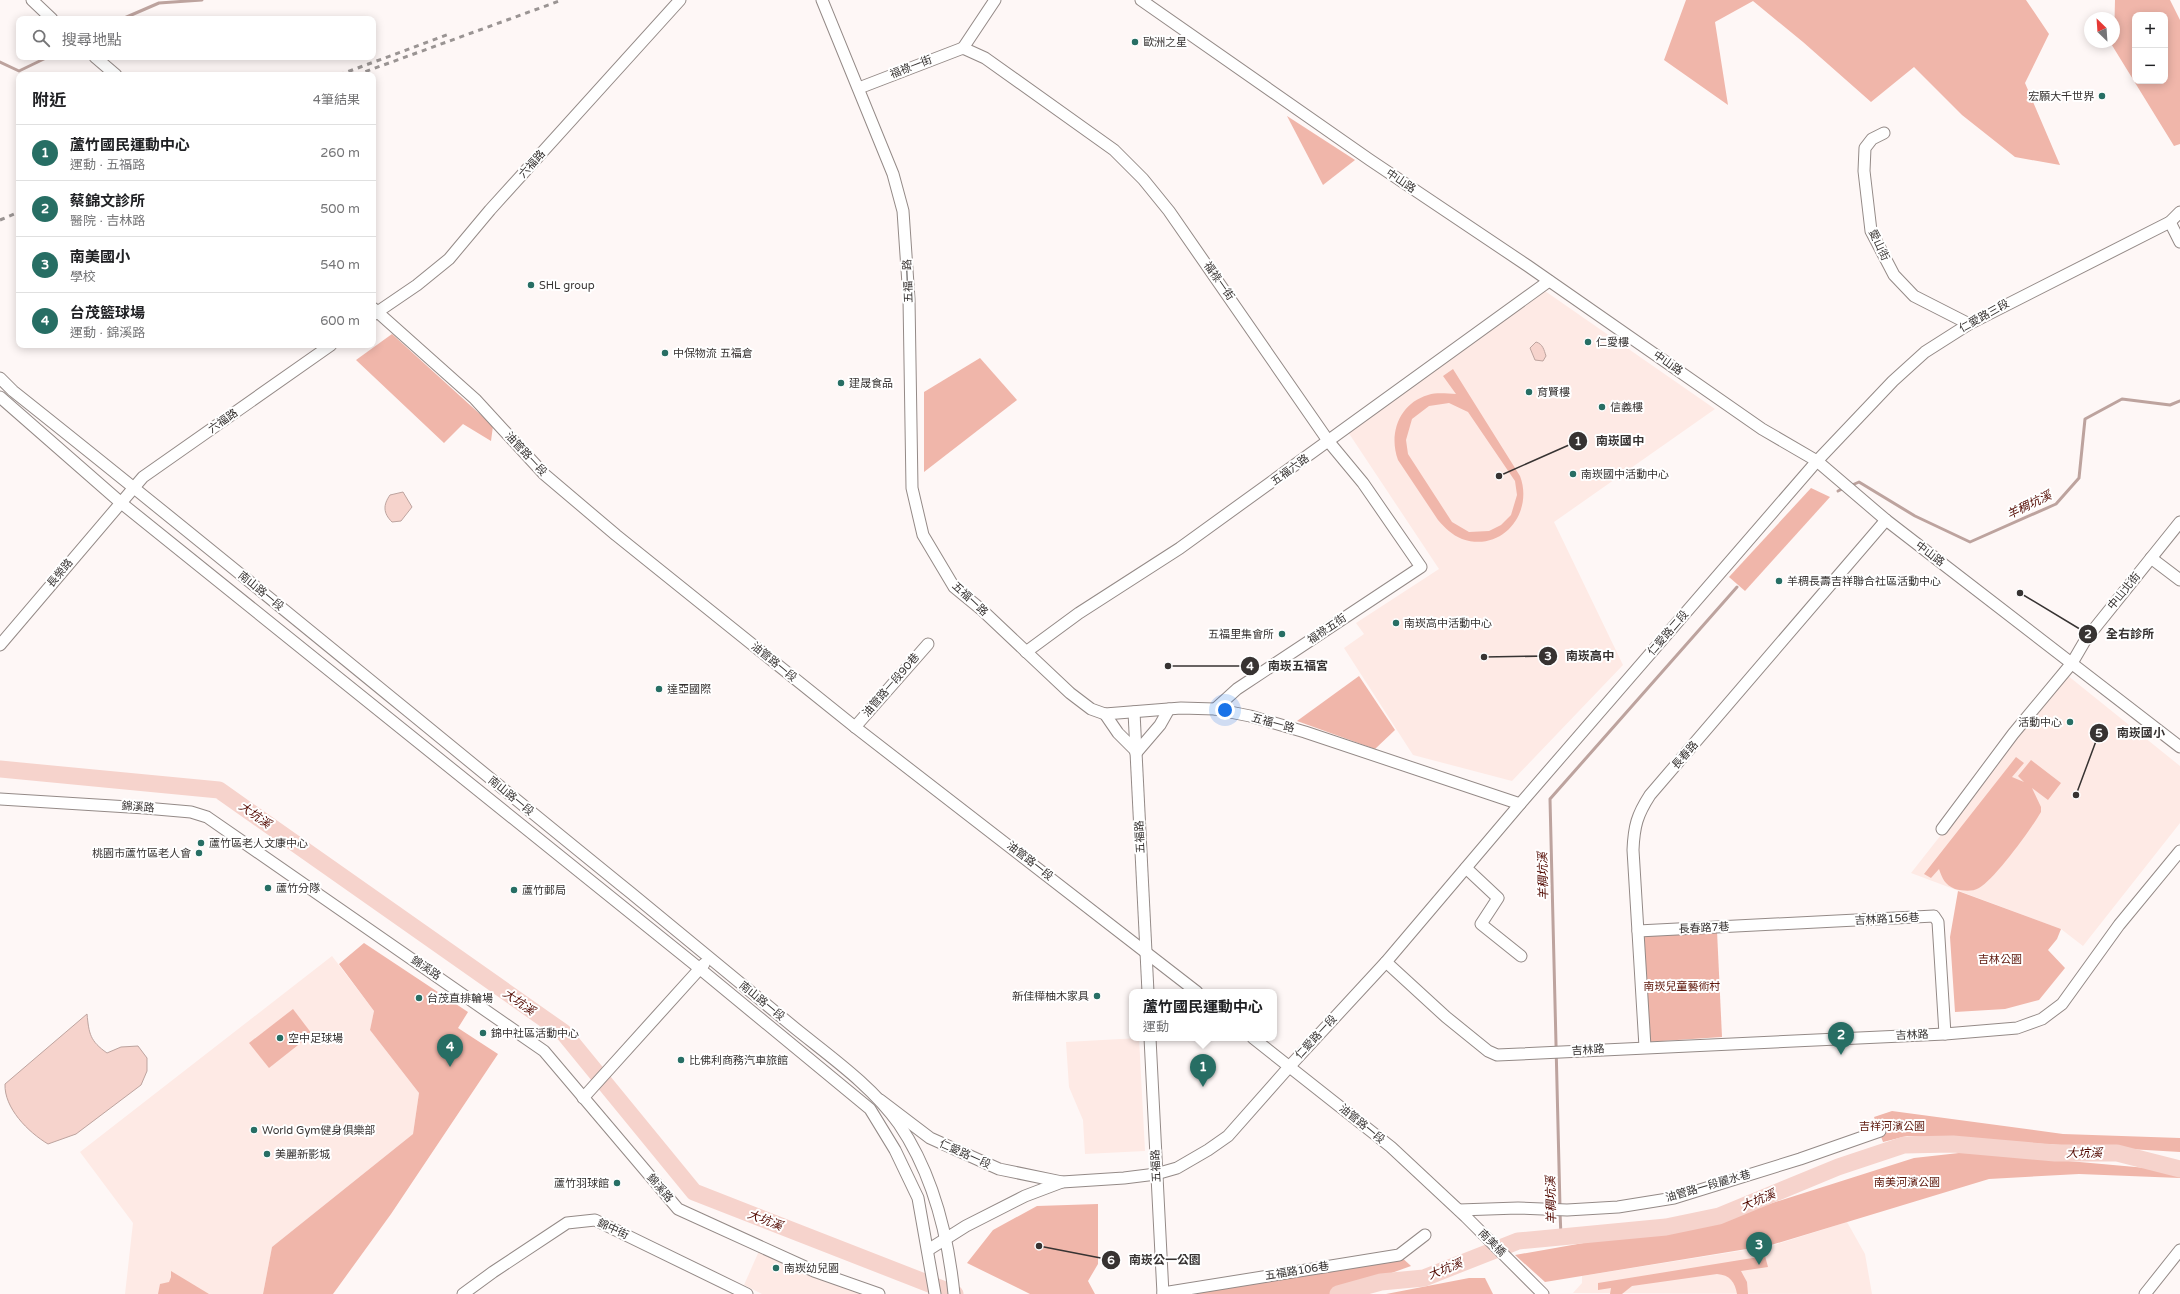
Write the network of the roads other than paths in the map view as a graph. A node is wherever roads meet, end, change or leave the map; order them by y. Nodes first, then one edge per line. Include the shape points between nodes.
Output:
1 (32, 0) edge
2 (822, 0) edge
3 (995, 0) edge
4 (1141, 0) edge
5 (678, 1) edge
6 (49, 16) edge
7 (963, 48) junction
8 (98, 60) edge
9 (112, 72) edge
10 (859, 88) junction
11 (1884, 133) dead end
12 (2180, 212) edge
13 (2170, 222) junction
14 (2180, 242) edge
15 (1550, 281) junction
16 (376, 311) edge
17 (376, 313) edge
18 (1969, 324) junction
19 (327, 348) edge
20 (0, 378) edge
21 (0, 397) edge
22 (1329, 442) junction
23 (1817, 461) junction
24 (133, 487) junction
25 (120, 502) junction
26 (1886, 520) junction
27 (2180, 522) edge
28 (2151, 558) junction
29 (1421, 567) joint
30 (2180, 580) edge
31 (928, 644) dead end
32 (0, 645) edge
33 (1026, 652) junction
34 (2072, 663) junction
35 (1169, 709) junction
36 (1215, 709) junction
37 (1134, 712) junction
38 (1106, 714) junction
39 (855, 727) junction
40 (2180, 747) edge
41 (1136, 752) junction
42 (0, 799) edge
43 (1520, 804) junction
44 (536, 816) junction
45 (526, 829) junction
46 (1942, 829) dead end
47 (2180, 851) edge
48 (1466, 868) junction
49 (1769, 925) joint
50 (1638, 931) junction
51 (1146, 951) junction
52 (1521, 956) dead end
53 (709, 958) junction
54 (1386, 962) junction
55 (700, 968) junction
56 (1148, 989) edge
57 (1193, 989) edge
58 (1945, 1034) junction
59 (1150, 1041) edge
60 (1257, 1041) edge
61 (1645, 1047) junction
62 (1289, 1067) junction
63 (583, 1098) junction
64 (880, 1100) junction
65 (1880, 1131) dead end
66 (1156, 1174) junction
67 (1062, 1182) junction
68 (1462, 1213) junction
69 (1425, 1235) dead end
70 (945, 1241) junction
71 (928, 1250) junction
72 (2180, 1250) edge
73 (463, 1294) edge
74 (748, 1294) edge
75 (879, 1294) edge
76 (935, 1294) edge
77 (954, 1294) edge
78 (1163, 1294) edge
79 (1543, 1294) edge
80 (2145, 1294) edge

1 - 6 street
2 - 10 street, 五福一路
3 - 7 street
4 - 15 street, 中山路 via 1370,160
5 - 16 street, 六福路 via 449,259 417,285
7 - 10 street, 福祿一街
7 - 22 street, 福祿一街 via 985,58 1114,150 1143,179 1215,276
8 - 9 street
10 - 33 street, 五福一路 via 893,174 903,211 908,260 910,474 923,535 954,587
11 - 18 street, 愛山街 via 1872,139 1865,148 1864,171 1871,231 1894,275 1914,296
12 - 13 street, 仁愛路三段
13 - 14 street
13 - 18 street, 仁愛路三段
15 - 22 street, 五福六路
15 - 23 street, 中山路 via 1762,428
17 - 39 street, 油管路一段 via 475,399 544,474
18 - 23 street, 仁愛路三段 via 1909,365
19 - 24 street, 六福路 via 143,477
20 - 24 street, 南山路一段 via 13,392
21 - 25 street, 南山路一段
22 - 29 street, 福祿一街 via 1363,483
22 - 33 street, 五福六路 via 1180,548 1079,613
23 - 26 street, 中山路
23 - 43 street, 仁愛路二段
24 - 25 street, 六福路
24 - 44 street, 南山路一段
25 - 32 street, 長榮路
25 - 45 street, 南山路一段
26 - 34 street, 中山路
26 - 50 street, 長春路 via 1639,811 1634,830 1633,850
27 - 28 street, 中山北街
28 - 30 street
28 - 34 street, 中山北街 via 2086,639
29 - 36 street, 福祿五街 via 1237,689
31 - 39 street, 油管路一段90巷
33 - 38 street, 五福一路 via 1070,693 1091,709
34 - 40 street, 中山路
34 - 46 street, 中山北街 via 2013,734
35 - 36 street, 五福一路
35 - 37 street, 五福一路
35 - 41 street via 1160,725
36 - 43 street, 五福一路 via 1305,732
37 - 38 street, 五福一路
37 - 41 street, 五福路
38 - 41 street via 1118,733
39 - 51 street, 油管路一段
41 - 51 street, 五福路
42 - 63 street, 錦溪路 via 145,808 191,812 207,817 520,1033 544,1051
43 - 48 street, 仁愛路一段
44 - 45 street
44 - 53 street, 南山路一段
45 - 55 street, 南山路一段
47 - 58 street, 吉林路 via 2119,925 2062,1004 2042,1019 2017,1028
48 - 52 street via 1498,898 1481,924
48 - 54 street, 仁愛路一段
49 - 50 street, 長春路7巷
49 - 58 street, 吉林路156巷 via 1934,916 1938,922
50 - 61 street, 長春路
51 - 56 street, 五福路
51 - 57 street, 油管路一段
53 - 55 street
53 - 64 street, 南山路一段 via 846,1069
54 - 61 street, 吉林路 via 1446,1017 1488,1051 1497,1055
54 - 62 street, 仁愛路一段
55 - 63 street
55 - 71 street, 南山路一段 via 870,1110 895,1150 918,1198
58 - 61 street, 吉林路
59 - 66 street, 五福路
60 - 62 street, 油管路一段
62 - 66 street, 仁愛路一段 via 1228,1136 1177,1168
62 - 68 street, 油管路一段 via 1367,1126
63 - 75 street, 錦溪路 via 678,1209 814,1271
64 - 67 street, 仁愛路一段 via 930,1138 999,1169
64 - 70 street, 南山路一段 via 900,1126 922,1163 937,1203
65 - 68 street, 油管路一段麗水巷 via 1674,1198 1618,1207 1567,1210 1518,1208
66 - 67 street, 仁愛路一段
66 - 78 street, 五福路
67 - 70 street, 仁愛路一段 via 1025,1196 966,1226
68 - 79 street, 南美橋
69 - 78 street, 五福路106巷 via 1399,1255
70 - 71 street, 仁愛路一段
70 - 77 street, 南山路一段
71 - 76 street, 南山路一段
72 - 80 street
73 - 74 street, 錦中街 via 567,1223 595,1220

